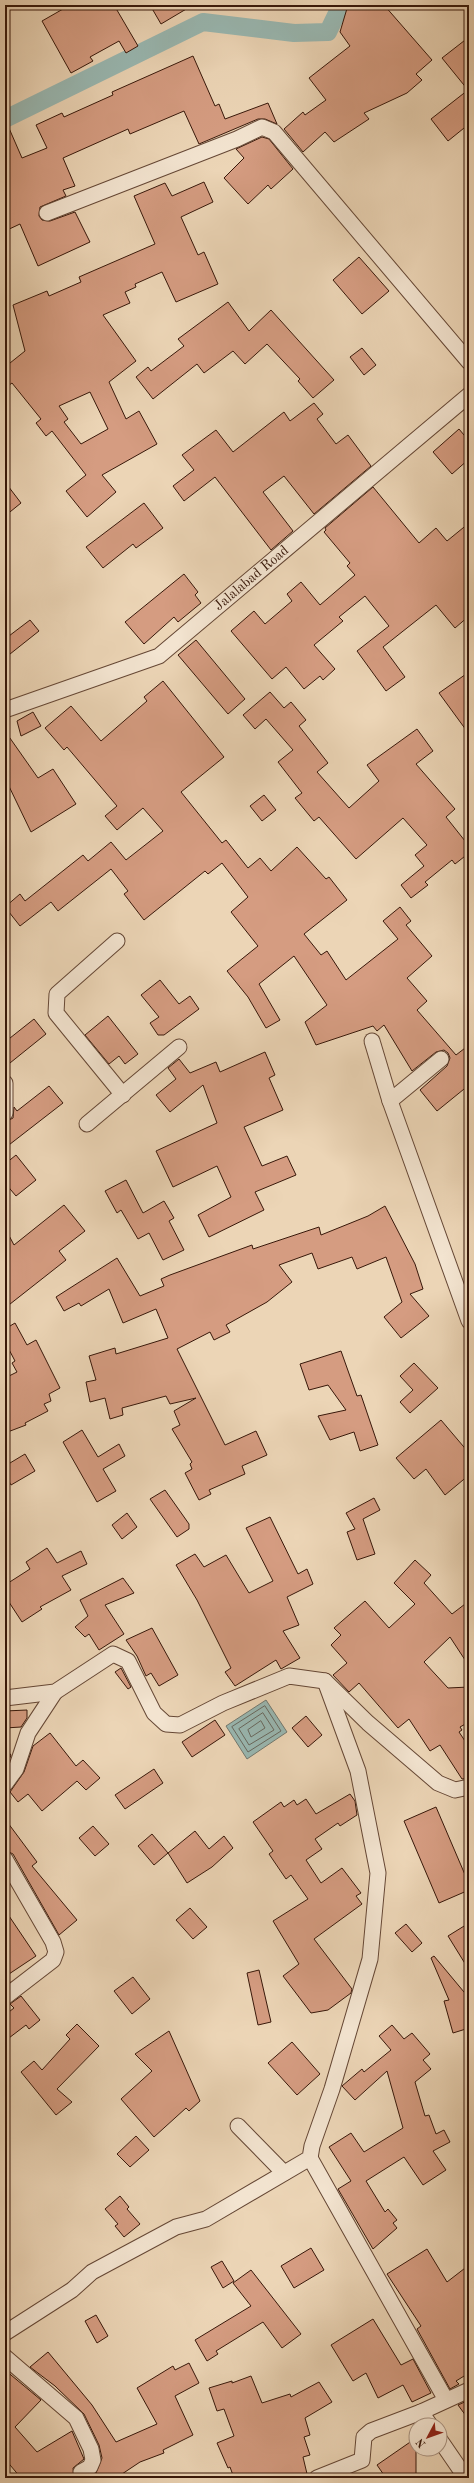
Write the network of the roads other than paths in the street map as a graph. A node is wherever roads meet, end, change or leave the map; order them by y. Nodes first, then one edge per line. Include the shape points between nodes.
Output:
1 (47, 213) dead end
2 (469, 362) edge
3 (469, 395) edge
4 (5, 710) edge
5 (117, 941) dead end
6 (372, 1041) dead end
7 (179, 1047) dead end
8 (441, 1059) dead end
9 (5, 1083) edge
10 (123, 1095) junction
11 (390, 1101) junction
12 (5, 1113) edge
13 (87, 1124) dead end
14 (469, 1321) edge
15 (325, 1681) junction
16 (55, 1692) junction
17 (5, 1698) edge
18 (5, 1784) edge
19 (469, 1788) edge
20 (5, 1859) edge
21 (5, 1997) edge
22 (238, 2126) dead end
23 (310, 2158) junction
24 (284, 2173) junction
25 (5, 2333) edge
26 (5, 2357) edge
27 (469, 2390) edge
28 (446, 2400) junction
29 (421, 2412) junction
30 (424, 2417) edge
31 (448, 2452) edge
32 (84, 2478) edge
33 (317, 2478) edge
34 (466, 2478) edge

1 - 2 street via 262,127 274,132
3 - 4 street, Jalalabad Road via 159,656
5 - 10 street via 57,994 56,1012
6 - 11 street
7 - 10 street
8 - 11 street
9 - 12 street
10 - 13 street
11 - 14 street
15 - 16 street via 289,1676 223,1703 180,1725 166,1724 154,1713 128,1661 122,1656 113,1654
15 - 19 street via 368,1724 438,1783 455,1790
15 - 23 street via 358,1771 378,1873 370,1959
16 - 17 street
16 - 18 street via 28,1733 16,1769
20 - 21 street via 53,1942 56,1952 53,1960
22 - 24 street
23 - 24 street
23 - 28 street
24 - 25 street via 206,2219 176,2227 92,2272 72,2290
26 - 32 street via 76,2418 92,2449 93,2460 90,2467 81,2472
27 - 28 street
28 - 29 street
29 - 30 street
29 - 33 street via 371,2430 364,2437 362,2460
31 - 34 street

